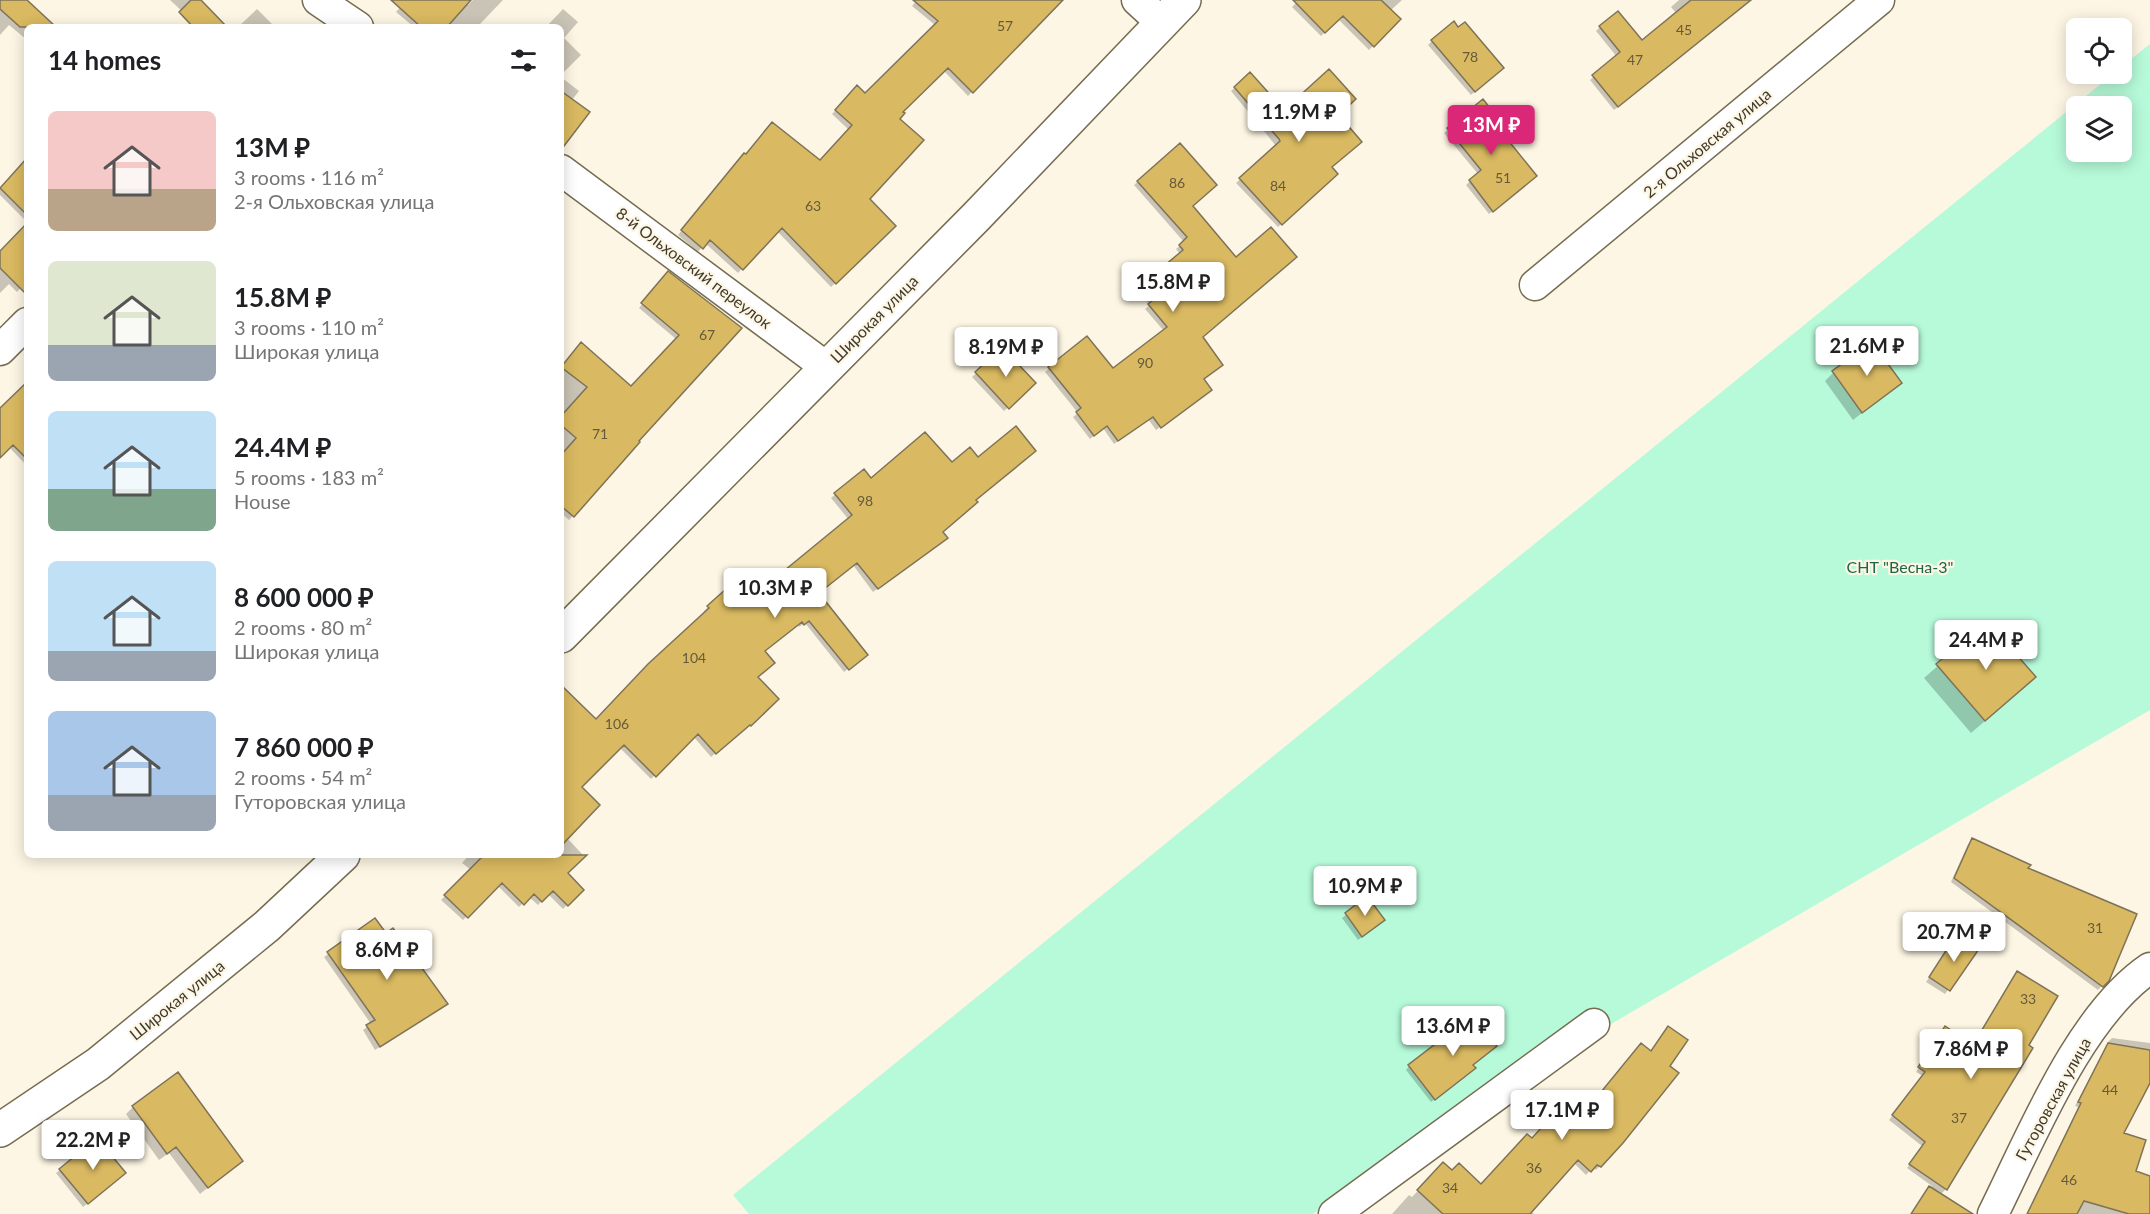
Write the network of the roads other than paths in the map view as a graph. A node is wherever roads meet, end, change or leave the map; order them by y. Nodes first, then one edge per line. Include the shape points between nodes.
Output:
1 (1137, 0) edge
2 (1879, 0) edge
3 (1173, 11) edge
4 (564, 172) edge
5 (1535, 285) dead end
6 (24, 326) edge
7 (0, 350) edge
8 (826, 367) junction
9 (564, 633) edge
10 (340, 858) edge
11 (2150, 968) edge
12 (1594, 1024) dead end
13 (0, 1130) edge
14 (1334, 1214) edge
15 (1994, 1214) edge

1 - 3 street
2 - 5 street, 2-я Ольховская улица
3 - 8 street, Широкая улица
4 - 8 street, 8-й Ольховский переулок
6 - 7 street
8 - 9 street, Широкая улица
10 - 13 street, Широкая улица via 267,926 98,1065
11 - 15 street, Гуторовская улица via 2105,1010 2076,1051
12 - 14 street

